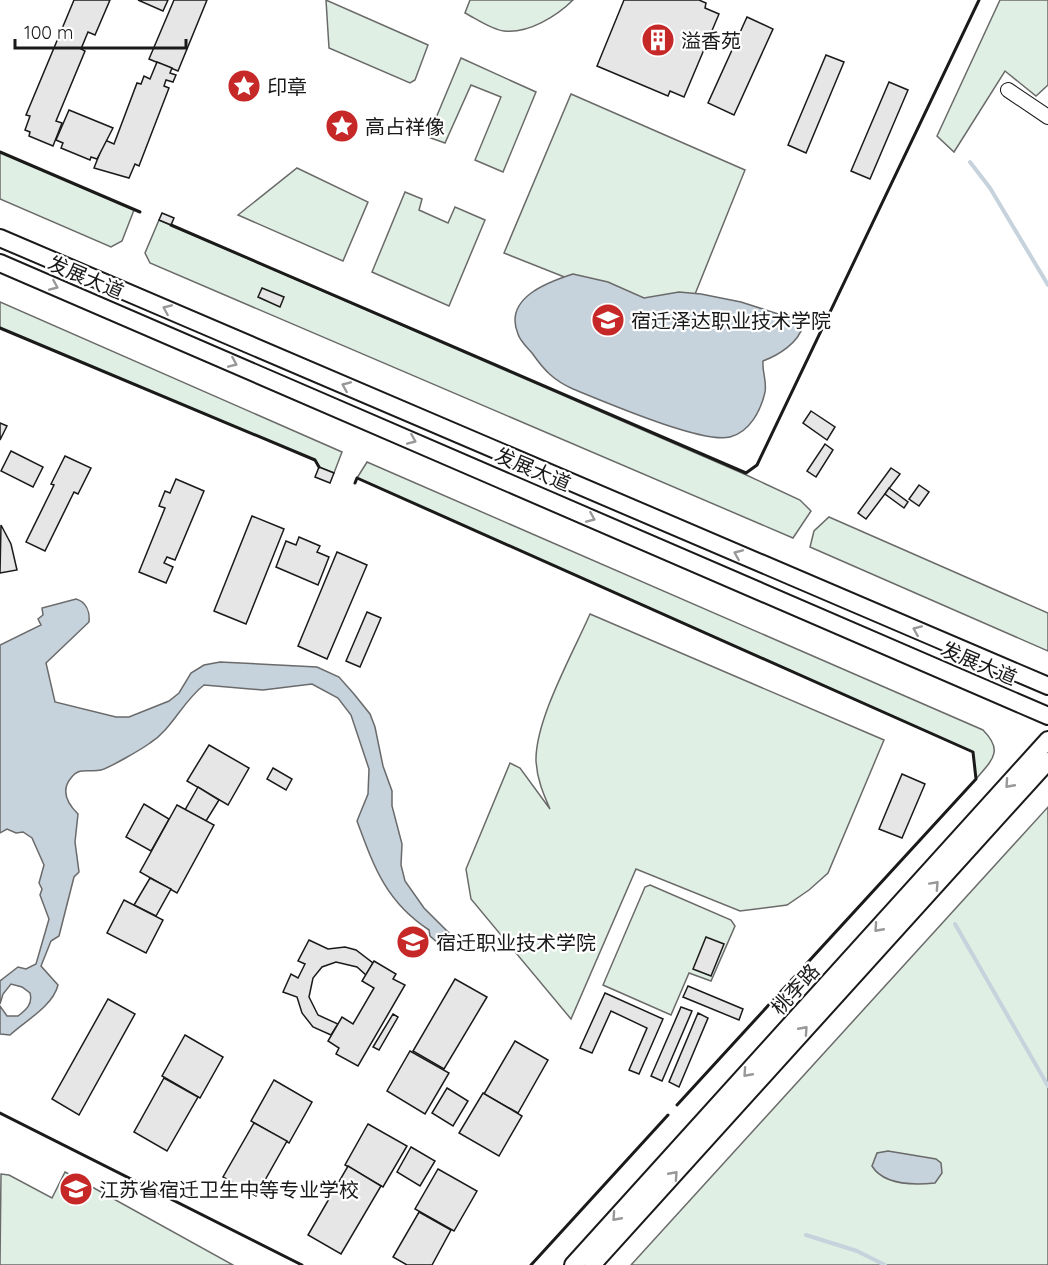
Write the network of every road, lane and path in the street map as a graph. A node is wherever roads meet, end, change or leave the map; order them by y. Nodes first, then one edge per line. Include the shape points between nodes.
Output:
1 (1008, 90) dead end
2 (1048, 117) edge
3 (0, 238) edge
4 (0, 263) edge
5 (1048, 686) edge
6 (1048, 716) edge
7 (1048, 740) edge
8 (1048, 761) edge
9 (573, 1265) edge
10 (592, 1265) edge

1 - 2 street
5 -> 3 main road, 发展大道
4 -> 6 main road, 发展大道
7 -> 9 main road, 桃李路
10 -> 8 main road, 桃李路

